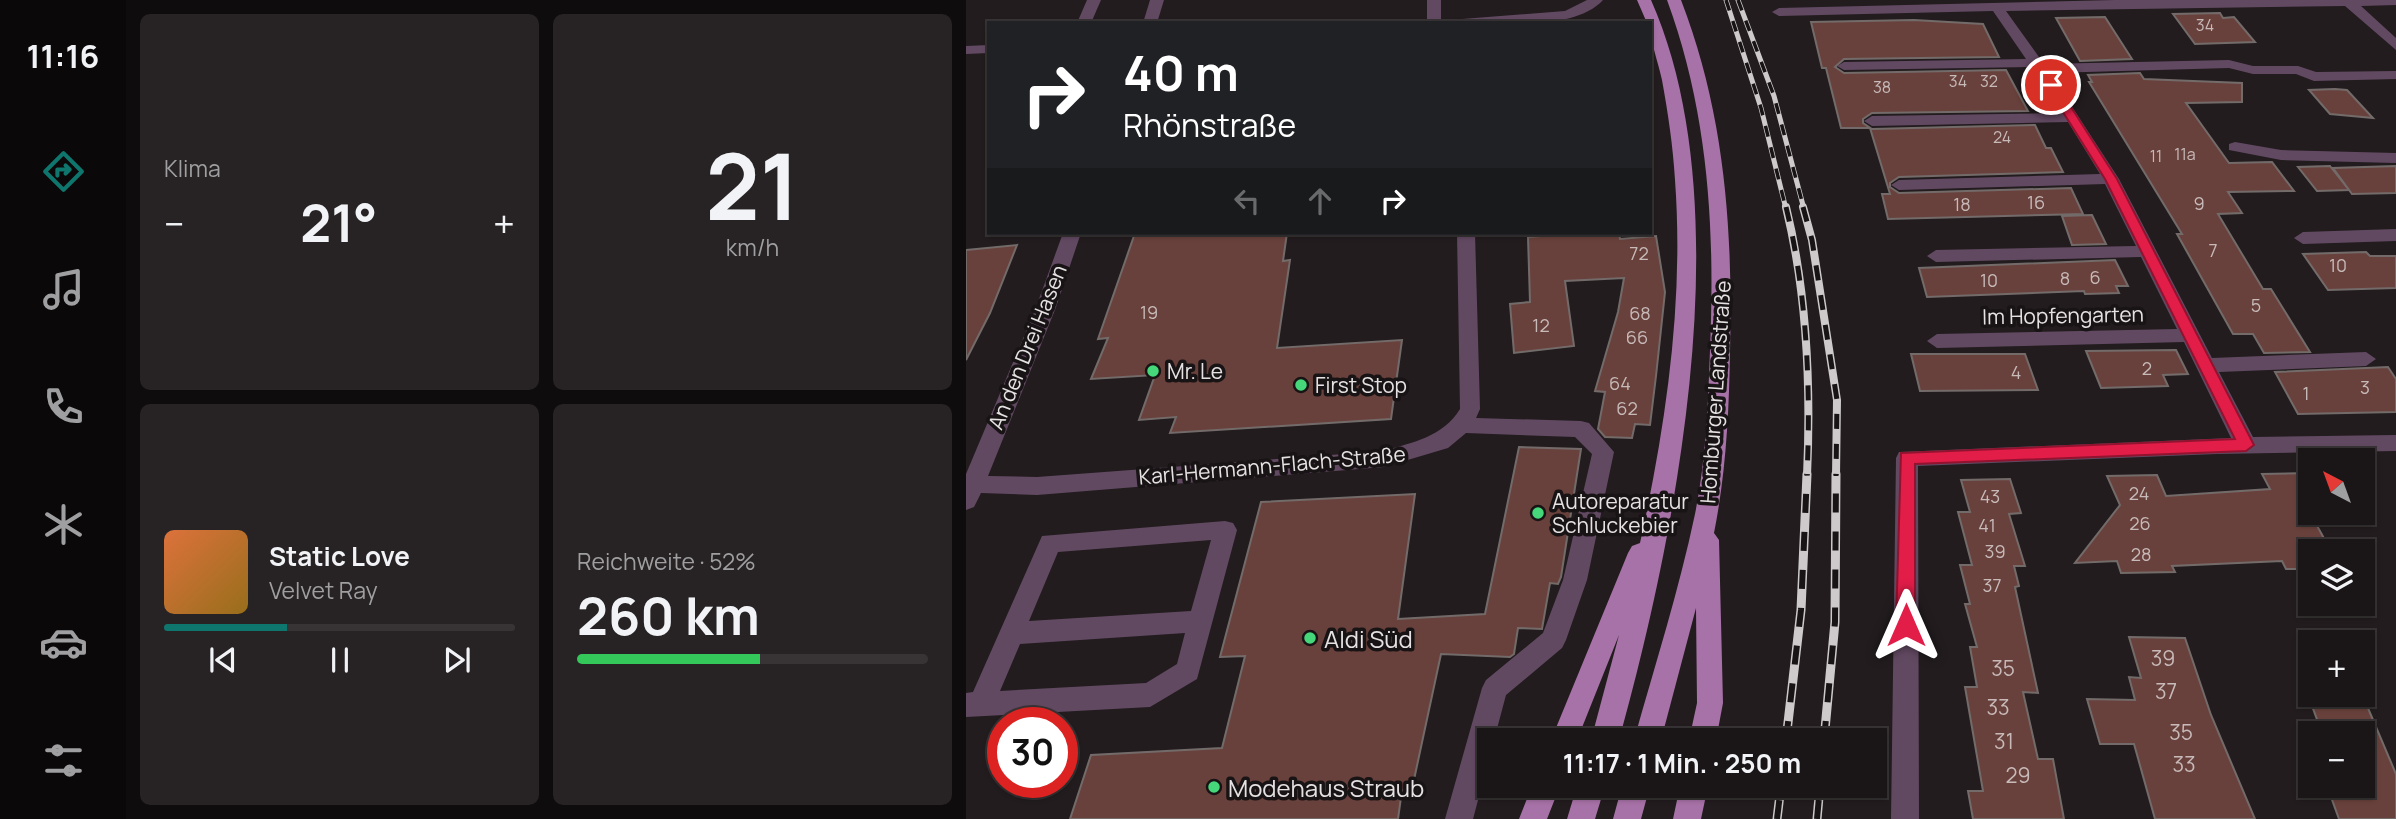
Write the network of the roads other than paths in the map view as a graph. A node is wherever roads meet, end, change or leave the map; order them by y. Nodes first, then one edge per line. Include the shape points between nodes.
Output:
1 (1094, 0) edge
2 (1157, 0) edge
3 (1434, 0) edge
4 (1596, 0) edge
5 (1644, 0) edge
6 (1674, 0) edge
7 (2396, 1) edge
8 (2349, 2) junction
9 (1997, 7) junction
10 (1779, 12) dead end
11 (1085, 21) edge
12 (1151, 21) edge
13 (1434, 21) edge
14 (1489, 21) edge
15 (1651, 21) edge
16 (1652, 24) edge
17 (2396, 46) edge
18 (987, 49) edge
19 (966, 50) edge
20 (1844, 66) dead end
21 (2038, 66) junction
22 (2396, 75) edge
23 (2073, 117) junction
24 (1872, 121) dead end
25 (2235, 147) dead end
26 (2396, 158) edge
27 (2111, 179) junction
28 (1899, 185) dead end
29 (1071, 235) edge
30 (1466, 235) edge
31 (2396, 236) edge
32 (2303, 238) dead end
33 (2147, 251) junction
34 (1936, 256) dead end
35 (2189, 335) junction
36 (1937, 341) dead end
37 (2366, 359) dead end
38 (2204, 365) junction
39 (1461, 425) junction
40 (2396, 443) edge
41 (2246, 445) junction
42 (968, 490) edge
43 (1661, 503) junction
44 (1706, 513) junction
45 (1202, 621) junction
46 (1013, 633) junction
47 (974, 705) edge
48 (1569, 728) edge
49 (1608, 728) edge
50 (1650, 728) edge
51 (1705, 728) edge
52 (1541, 798) edge
53 (1587, 798) edge
54 (1633, 798) edge
55 (1691, 798) edge
56 (1459, 819) edge
57 (1533, 819) edge
58 (1581, 819) edge
59 (1627, 819) edge
60 (1687, 819) edge
61 (1905, 819) edge

1 - 11 street
2 - 12 street
3 - 13 street
4 - 14 street via 1580,12
5 - 15 main road, Homburger Landstraße
6 - 44 main road, Homburger Landstraße via 1700,79 1718,170 1724,269 1718,407
7 - 8 street
8 - 9 street
8 - 17 street
9 - 10 street
9 - 21 street, Im Hopfengarten
16 - 43 main road, Homburger Landstraße via 1671,82 1685,174 1686,276 1678,398
18 - 19 street
20 - 21 street
21 - 22 street via 2229,64 2253,70 2298,70 2314,77
21 - 23 street, Im Hopfengarten
23 - 24 street
23 - 27 street, Im Hopfengarten
25 - 26 street via 2281,155
27 - 28 street
27 - 33 street, Im Hopfengarten
29 - 42 street, An den Drei Hasen via 1045,310
30 - 39 street via 1470,409
31 - 32 street
33 - 34 street
33 - 35 street, Im Hopfengarten
35 - 36 street, Im Hopfengarten
35 - 38 street, Im Hopfengarten
37 - 38 street
38 - 41 street, Im Hopfengarten
39 - 42 street, Karl-Hermann-Flach-Straße via 1440,442 1384,459
39 - 56 street via 1581,429 1603,452 1574,580 1553,640 1495,688
40 - 41 street
41 - 61 street via 1907,458
43 - 48 main road
43 - 49 main road, Homburger Landstraße
44 - 50 main road, Homburger Landstraße
44 - 51 main road via 1710,703
45 - 46 street
45 - 46 street via 1225,530 1050,542
45 - 47 street via 1188,671 1150,695
46 - 47 street
52 - 57 main road
53 - 58 main road
54 - 59 main road
55 - 60 main road

